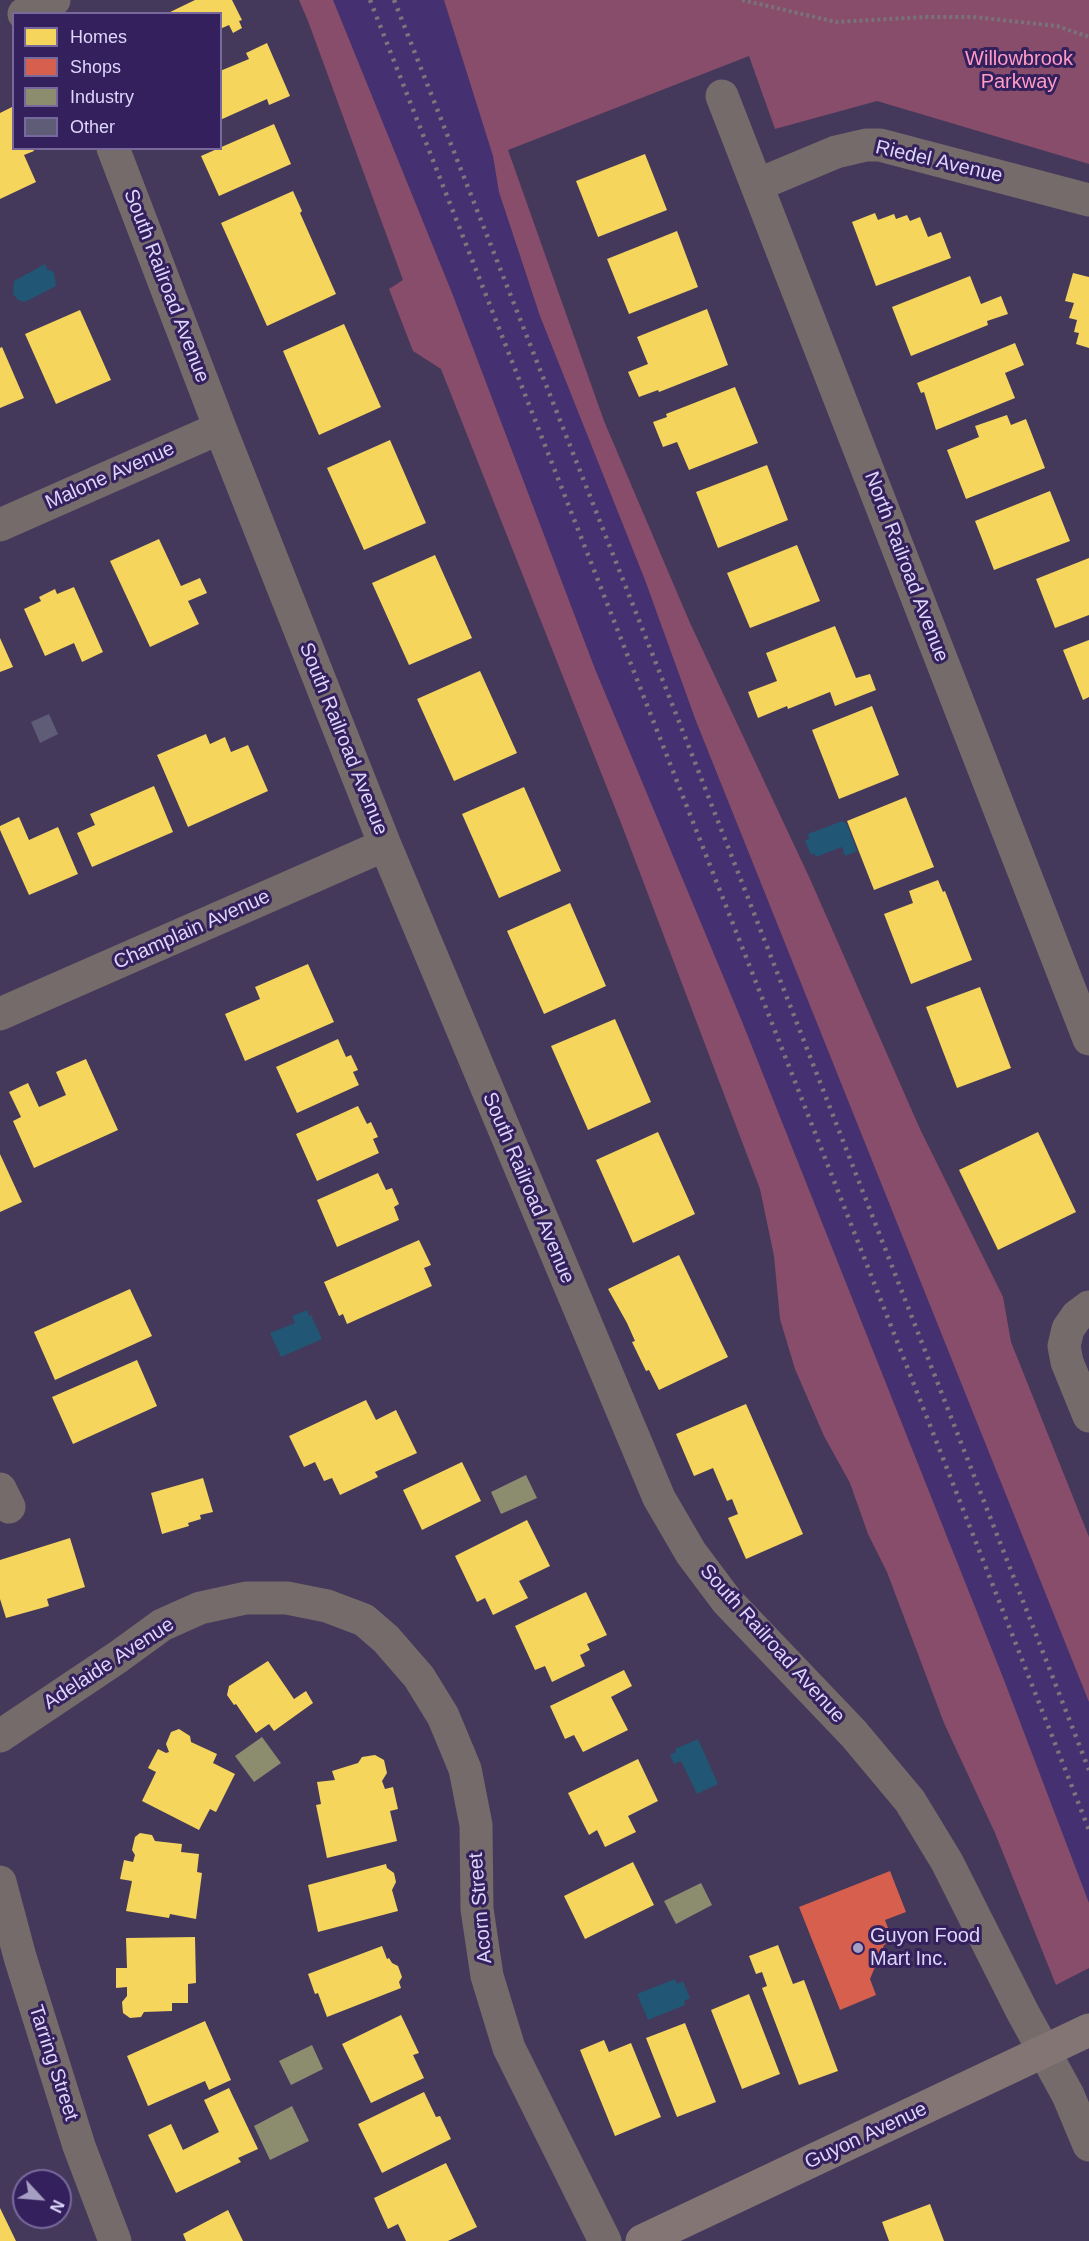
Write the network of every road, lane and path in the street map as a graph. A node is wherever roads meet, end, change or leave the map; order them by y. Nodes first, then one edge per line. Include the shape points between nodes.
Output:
1 (56, 0) edge
2 (742, 0) edge
3 (29, 12) edge
4 (1089, 38) edge
5 (722, 96) dead end
6 (114, 150) edge
7 (757, 185) junction
8 (1089, 200) edge
9 (220, 428) junction
10 (0, 525) edge
11 (385, 845) junction
12 (0, 1014) edge
13 (1089, 1038) edge
14 (1079, 1318) edge
15 (1089, 1416) edge
16 (364, 1620) joint
17 (0, 1736) edge
18 (0, 1882) edge
19 (1081, 2034) edge
20 (1044, 2052) junction
21 (1089, 2145) edge
22 (115, 2241) edge
23 (604, 2241) edge
24 (642, 2241) edge

1 - 3 street
2 - 4 path via 836,22 974,17 1057,26
5 - 7 street, North Railroad Avenue
6 - 9 street, South Railroad Avenue
7 - 8 street, Riedel Avenue via 836,152 880,145
7 - 13 street, North Railroad Avenue
9 - 10 street, Malone Avenue
9 - 11 street, South Railroad Avenue
11 - 12 street, Champlain Avenue
11 - 20 street, South Railroad Avenue via 645,1467 675,1528 728,1601 875,1757 910,1801 947,1862
14 - 15 street via 1064,1346
16 - 17 street, Adelaide Avenue via 327,1606 287,1598 246,1598 200,1608 162,1625
16 - 23 street, Acorn Street via 419,1677 443,1716 465,1769 476,1825 477,1910 487,1976 509,2049
18 - 22 street, Tarring Street via 79,2146
19 - 20 street, Guyon Avenue
20 - 21 street, South Railroad Avenue
20 - 24 street, Guyon Avenue

